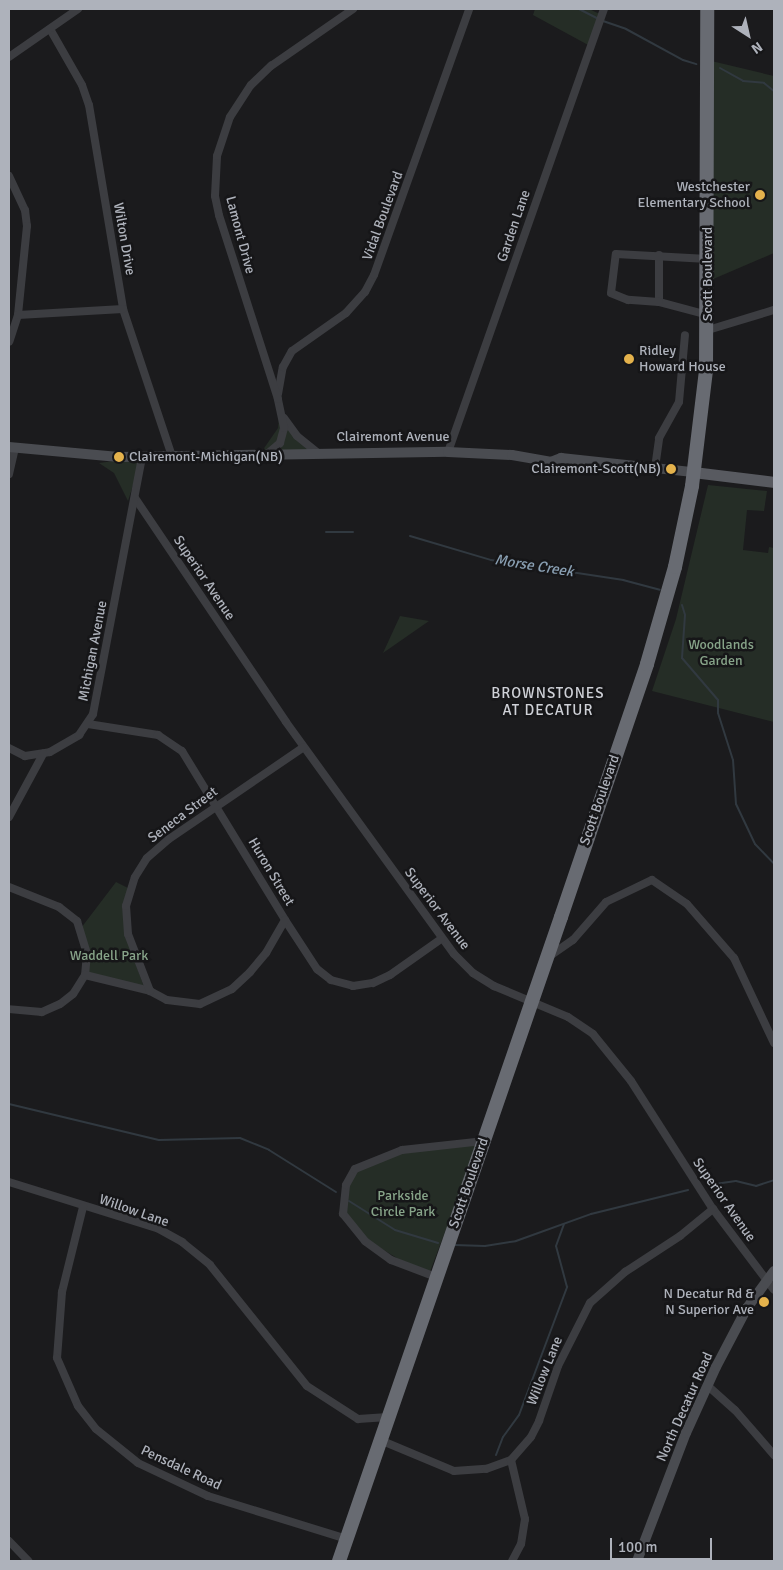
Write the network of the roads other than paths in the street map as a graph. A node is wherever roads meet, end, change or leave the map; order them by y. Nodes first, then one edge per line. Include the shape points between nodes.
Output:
1 (78, 9) edge
2 (353, 9) edge
3 (469, 9) edge
4 (604, 9) edge
5 (707, 9) edge
6 (50, 29) junction
7 (9, 57) edge
8 (9, 176) edge
9 (660, 255) junction
10 (708, 260) junction
11 (659, 302) junction
12 (123, 310) junction
13 (774, 310) edge
14 (18, 315) junction
15 (708, 315) junction
16 (708, 330) junction
17 (685, 334) dead end
18 (9, 342) edge
19 (278, 399) junction
20 (280, 409) junction
21 (12, 447) edge
22 (318, 452) junction
23 (448, 452) junction
24 (267, 454) junction
25 (172, 456) junction
26 (142, 457) junction
27 (654, 468) junction
28 (693, 472) junction
29 (9, 474) edge
30 (774, 482) edge
31 (135, 498) junction
32 (88, 724) junction
33 (304, 747) junction
34 (9, 748) edge
35 (43, 754) junction
36 (216, 804) junction
37 (9, 817) edge
38 (9, 887) edge
39 (285, 920) junction
40 (441, 939) junction
41 (547, 958) junction
42 (84, 975) junction
43 (150, 991) junction
44 (532, 1002) junction
45 (9, 1009) edge
46 (774, 1043) edge
47 (483, 1141) junction
48 (9, 1182) edge
49 (82, 1207) junction
50 (713, 1210) junction
51 (774, 1271) edge
52 (436, 1277) junction
53 (766, 1281) junction
54 (774, 1290) edge
55 (708, 1386) junction
56 (388, 1417) junction
57 (380, 1440) junction
58 (774, 1455) edge
59 (511, 1460) junction
60 (347, 1538) junction
61 (9, 1541) edge
62 (28, 1561) edge
63 (339, 1561) edge
64 (512, 1561) edge
65 (637, 1561) edge

1 - 6 street
2 - 19 street, Lamont Drive via 282,58 251,85 230,117 219,150 215,179 219,215
3 - 19 street, Vidal Boulevard via 374,275 365,292 346,313 292,350 283,367
4 - 23 street, Garden Lane
5 - 10 highway, Scott Boulevard
6 - 7 street
6 - 12 street, Wilton Drive via 82,85 89,105
8 - 14 street via 25,210 27,226
9 - 10 street
9 - 11 street
9 - 11 street via 616,254 611,293 628,300
10 - 15 highway, Scott Boulevard
11 - 15 street
12 - 14 street
12 - 25 street, Wilton Drive
13 - 16 street
14 - 18 street
15 - 16 highway, Scott Boulevard
16 - 28 highway, Scott Boulevard via 703,402
17 - 27 street via 679,402 659,438
19 - 20 street, Lamont Drive
20 - 22 street via 292,430
20 - 24 street, Lamont Drive via 284,436
21 - 26 main road, Clairemont Avenue
21 - 29 street
22 - 23 main road, Clairemont Avenue
22 - 24 main road, Clairemont Avenue
23 - 27 main road, Clairemont Avenue
24 - 25 main road, Clairemont Avenue
25 - 26 main road, Clairemont Avenue
26 - 31 street, Michigan Avenue
27 - 28 main road, Clairemont Avenue
28 - 30 main road, Clairemont Avenue
28 - 41 highway, Scott Boulevard via 674,567 647,664
31 - 32 street, Michigan Avenue via 96,706
31 - 33 street, Superior Avenue
32 - 35 street, Michigan Avenue via 69,743
32 - 36 street, Huron Street via 167,739 182,751
33 - 36 street, Seneca Street
33 - 40 street, Superior Avenue
34 - 35 street via 25,756
35 - 37 street
36 - 39 street, Huron Street
36 - 43 street, Seneca Street via 154,852 135,877 126,906 128,934
38 - 42 street via 59,907 77,921 87,953
39 - 40 street, Huron Street via 317,969 330,980 353,986 373,983 390,975
39 - 43 street via 266,953 250,972 216,999 186,1004 167,1000
40 - 44 street, Superior Avenue via 474,974
41 - 44 highway, Scott Boulevard
41 - 46 street via 573,940 606,902 652,880 686,904 734,958
42 - 43 street
42 - 45 street via 73,994 60,1004 42,1012
44 - 47 highway, Scott Boulevard
44 - 50 street, Superior Avenue via 568,1017 593,1034 631,1081
47 - 52 highway, Scott Boulevard
47 - 52 street via 402,1150 355,1169 346,1185 343,1214 365,1241 391,1260
48 - 49 street, Willow Lane
49 - 56 street, Willow Lane via 157,1228 182,1242 210,1265 307,1386 358,1419
49 - 60 street, Pensdale Road via 62,1292 57,1358 78,1406 96,1429 138,1463 208,1496
50 - 53 street, Superior Avenue
50 - 59 street, Willow Lane via 625,1272 590,1303 558,1366 531,1437
51 - 53 main road, North Decatur Road
52 - 56 highway, Scott Boulevard
53 - 54 street, Superior Avenue
53 - 55 main road, North Decatur Road via 740,1321
55 - 58 street via 735,1410
55 - 65 main road, North Decatur Road via 686,1433
56 - 57 highway, Scott Boulevard
57 - 59 street, Willow Lane via 454,1471 486,1469
57 - 60 highway, Scott Boulevard
59 - 64 street via 525,1519 521,1544
60 - 63 highway, Scott Boulevard
61 - 62 street

